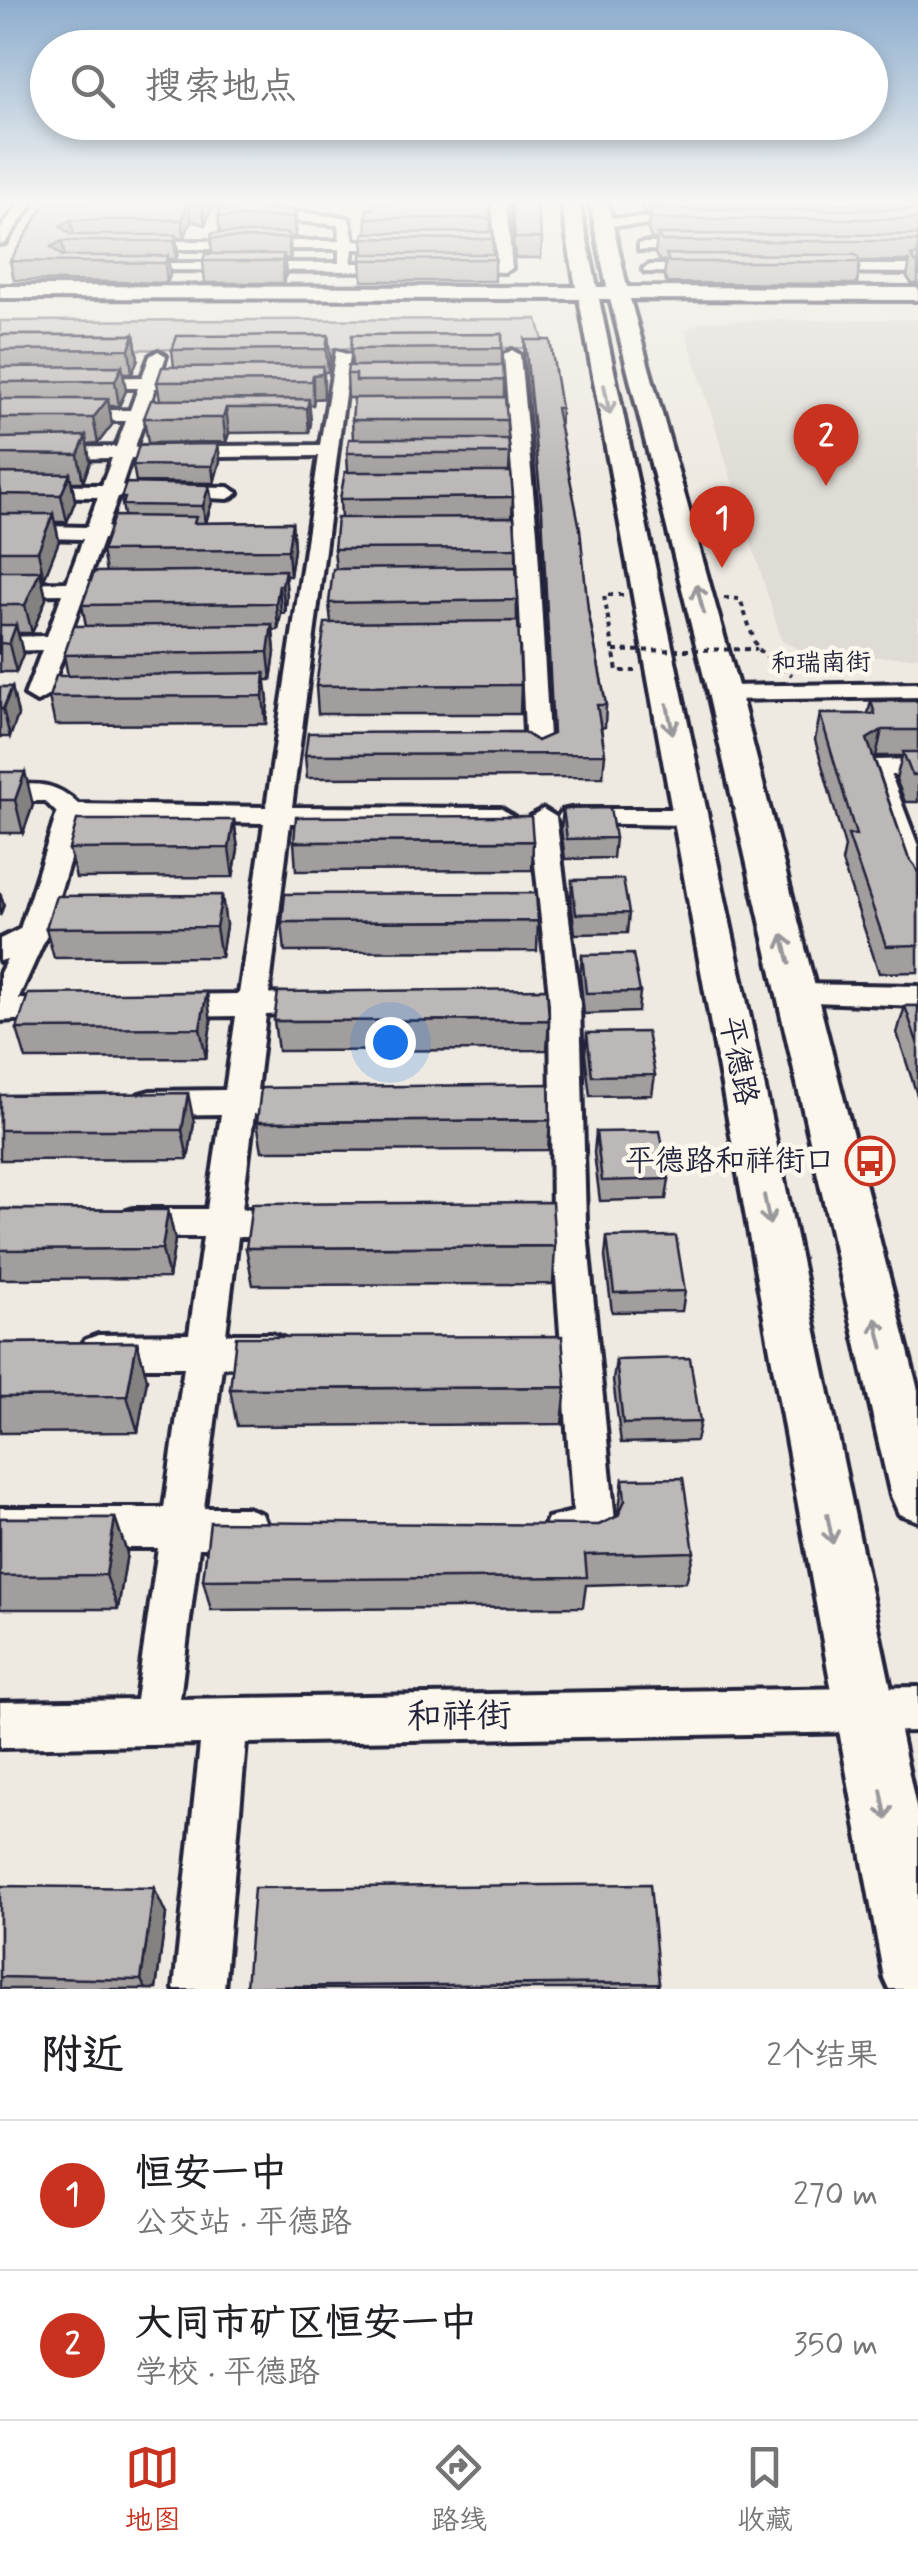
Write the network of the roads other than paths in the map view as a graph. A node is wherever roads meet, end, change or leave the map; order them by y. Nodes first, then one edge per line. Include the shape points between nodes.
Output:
1 (464, 296) edge
2 (603, 296) edge
3 (604, 296) edge
4 (656, 296) edge
5 (604, 299) junction
6 (918, 306) edge
7 (0, 308) edge
8 (512, 354) dead end
9 (342, 355) dead end
10 (158, 356) dead end
11 (74, 382) edge
12 (148, 382) junction
13 (224, 382) edge
14 (517, 413) junction
15 (216, 414) edge
16 (443, 414) edge
17 (137, 415) junction
18 (0, 416) edge
19 (124, 452) junction
20 (234, 452) junction
21 (334, 453) junction
22 (0, 454) edge
23 (0, 490) edge
24 (110, 491) junction
25 (228, 493) junction
26 (224, 520) edge
27 (0, 531) edge
28 (527, 532) junction
29 (95, 533) junction
30 (168, 534) edge
31 (450, 534) edge
32 (448, 584) edge
33 (527, 584) junction
34 (76, 587) junction
35 (154, 587) edge
36 (0, 589) edge
37 (456, 638) edge
38 (534, 638) junction
39 (132, 641) edge
40 (56, 642) junction
41 (0, 644) edge
42 (918, 690) edge
43 (724, 693) junction
44 (38, 695) dead end
45 (538, 754) edge
46 (918, 767) edge
47 (0, 793) edge
48 (71, 812) junction
49 (278, 815) junction
50 (543, 817) junction
51 (690, 818) junction
52 (910, 840) edge
53 (918, 883) edge
54 (33, 935) junction
55 (0, 951) edge
56 (797, 994) junction
57 (918, 996) edge
58 (252, 1004) junction
59 (350, 1004) edge
60 (526, 1004) edge
61 (565, 1004) junction
62 (0, 1007) edge
63 (136, 1007) edge
64 (97, 1008) edge
65 (528, 1098) edge
66 (567, 1098) junction
67 (297, 1102) edge
68 (239, 1103) junction
69 (115, 1104) edge
70 (93, 1222) edge
71 (530, 1222) edge
72 (569, 1222) junction
73 (319, 1223) edge
74 (223, 1224) junction
75 (206, 1350) junction
76 (304, 1350) edge
77 (56, 1352) edge
78 (918, 1496) edge
79 (183, 1527) junction
80 (0, 1528) edge
81 (281, 1528) edge
82 (516, 1532) edge
83 (892, 1709) edge
84 (225, 1721) junction
85 (155, 1722) junction
86 (0, 1725) edge
87 (918, 1978) edge
88 (199, 1989) edge

1 - 5 main road
2 - 5 main road, 平德路
3 - 5 main road, 平德路
4 - 5 main road
5 - 6 main road
5 - 7 main road
43 -> 5 main road, 平德路
5 -> 51 main road, 平德路
8 - 14 street via 504,380
9 - 21 street
10 - 12 street
11 - 12 street
12 - 13 street
12 - 17 street
14 - 16 street
14 - 28 street via 511,454
15 - 17 street
17 - 18 street
17 - 19 street
19 - 20 street
19 - 22 street
19 - 24 street
20 - 21 street
20 - 25 street
21 - 49 street via 302,638 285,690
23 - 24 street
24 - 25 street
24 - 29 street
25 - 26 street
27 - 29 street
28 - 31 street
28 - 33 street
29 - 30 street
29 - 34 street
32 - 33 street
33 - 38 street
34 - 35 street
34 - 36 street
34 - 40 street
37 - 38 street
38 - 45 street
39 - 40 street
40 - 41 street
40 - 44 street
42 - 43 street, 和瑞南街
56 -> 43 main road, 平德路
46 - 52 street via 876,768
47 - 48 street via 52,793
48 - 49 street
48 - 54 street
49 - 50 street
49 - 58 street
50 - 51 street
50 - 61 street
51 -> 83 main road, 平德路
52 - 53 street
54 - 55 street
54 - 62 street
56 - 57 street
78 -> 56 main road, 平德路
58 - 59 street
58 - 63 street
58 - 68 street
60 - 61 street
61 - 66 street
62 - 64 street
65 - 66 street
66 - 72 street
67 - 68 street
68 - 69 street
68 - 74 street
70 - 74 street
71 - 72 street
72 - 82 street via 560,1353 594,1532
73 - 74 street
74 - 75 street
75 - 76 street
75 - 77 street
75 - 79 street
79 - 80 street
79 - 81 street
79 - 85 street
83 - 84 street, 和祥街
83 -> 87 main road, 平德路
84 - 85 street, 和祥街
84 - 88 street
85 - 86 street, 和祥街

